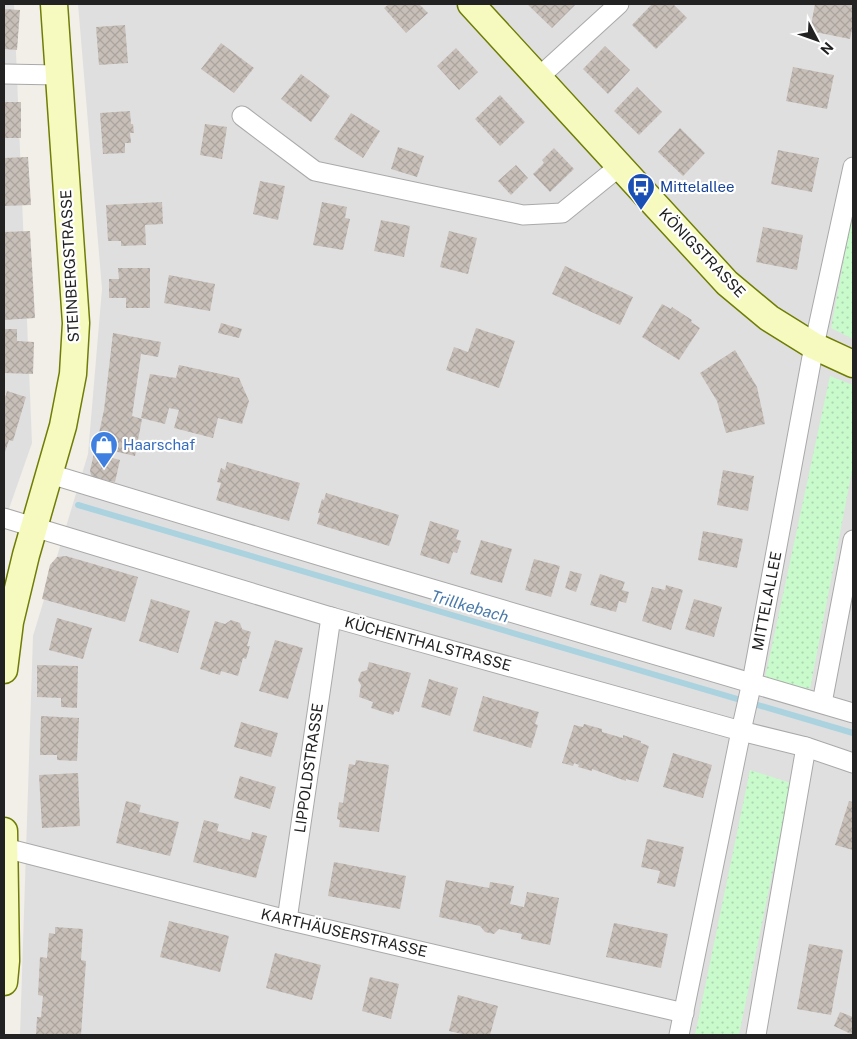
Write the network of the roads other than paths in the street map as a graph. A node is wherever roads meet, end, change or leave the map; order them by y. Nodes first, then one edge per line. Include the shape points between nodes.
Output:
1 (54, 4) edge
2 (472, 4) edge
3 (620, 4) edge
4 (4, 74) edge
5 (58, 75) junction
6 (539, 77) junction
7 (242, 116) dead end
8 (620, 166) junction
9 (853, 167) edge
10 (814, 346) junction
11 (853, 364) edge
12 (50, 474) junction
13 (4, 518) edge
14 (35, 526) junction
15 (853, 540) edge
16 (330, 617) junction
17 (4, 670) edge
18 (752, 682) junction
19 (822, 703) junction
20 (853, 713) edge
21 (741, 731) junction
22 (806, 747) junction
23 (853, 763) edge
24 (4, 840) edge
25 (287, 920) junction
26 (4, 982) edge
27 (684, 1013) junction
28 (679, 1035) edge
29 (756, 1035) edge

1 - 5 main road, STEINBERGSTRASSE
2 - 6 main road, KÖNIGSTRASSE
3 - 6 street
4 - 5 street
5 - 12 main road, STEINBERGSTRASSE via 76,323 73,374
6 - 8 main road, KÖNIGSTRASSE
7 - 8 street via 315,171 523,215 562,213
8 - 10 main road, KÖNIGSTRASSE via 727,282 769,318
9 - 10 street, MITTELALLEE
10 - 11 main road, KÖNIGSTRASSE
10 - 18 street, MITTELALLEE
12 - 14 main road, STEINBERGSTRASSE
12 - 18 street
13 - 14 street, KÜCHENTHALSTRASSE
14 - 16 street, KÜCHENTHALSTRASSE
14 - 17 main road, STEINBERGSTRASSE via 10,622
15 - 19 street
16 - 21 street, KÜCHENTHALSTRASSE
16 - 25 street, LIPPOLDSTRASSE
18 - 19 street
18 - 21 street, MITTELALLEE
19 - 20 street
21 - 22 street, KÜCHENTHALSTRASSE
21 - 27 street, MITTELALLEE
22 - 23 street, KÜCHENTHALSTRASSE
22 - 29 street
24 - 25 street, KARTHÄUSERSTRASSE
24 - 26 main road
25 - 27 street, KARTHÄUSERSTRASSE
27 - 28 street, MITTELALLEE

